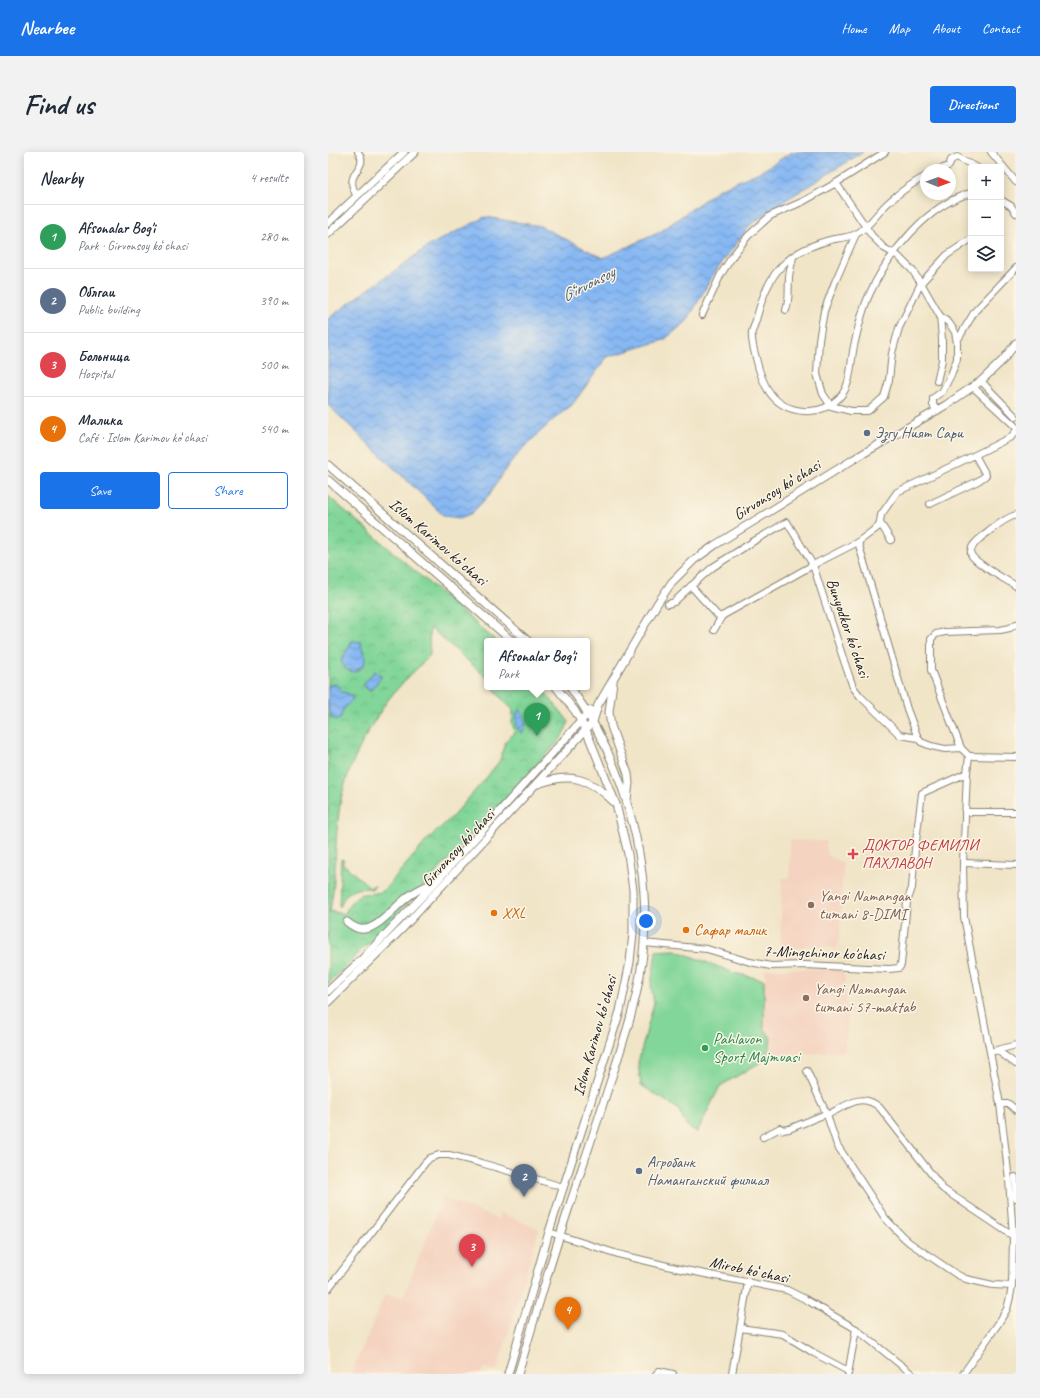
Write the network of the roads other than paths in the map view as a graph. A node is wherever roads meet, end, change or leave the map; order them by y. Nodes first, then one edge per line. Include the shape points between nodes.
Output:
1 (358, 152) edge
2 (404, 152) edge
3 (415, 152) edge
4 (886, 152) edge
5 (991, 152) edge
6 (950, 164) edge
7 (970, 164) edge
8 (920, 180) edge
9 (1016, 182) edge
10 (836, 183) junction
11 (968, 194) edge
12 (357, 196) junction
13 (1004, 202) edge
14 (1016, 213) edge
15 (328, 224) edge
16 (866, 227) junction
17 (328, 234) edge
18 (856, 234) junction
19 (968, 241) edge
20 (893, 253) junction
21 (794, 256) junction
22 (1016, 268) edge
23 (921, 283) junction
24 (786, 310) dead end
25 (702, 315) dead end
26 (940, 316) junction
27 (957, 341) junction
28 (1016, 343) edge
29 (937, 381) dead end
30 (981, 381) junction
31 (973, 387) junction
32 (831, 406) junction
33 (936, 411) junction
34 (1016, 417) edge
35 (1016, 427) edge
36 (1016, 431) edge
37 (975, 455) junction
38 (328, 465) edge
39 (328, 480) edge
40 (930, 504) dead end
41 (1016, 515) edge
42 (880, 523) junction
43 (891, 540) dead end
44 (858, 542) junction
45 (813, 565) junction
46 (691, 586) junction
47 (1016, 586) edge
48 (668, 604) dead end
49 (722, 616) junction
50 (1016, 624) edge
51 (714, 630) dead end
52 (509, 638) edge
53 (525, 638) edge
54 (614, 677) junction
55 (558, 690) edge
56 (572, 690) edge
57 (598, 704) junction
58 (588, 712) junction
59 (581, 721) junction
60 (593, 722) junction
61 (586, 730) junction
62 (918, 738) junction
63 (961, 748) junction
64 (969, 756) junction
65 (1016, 757) edge
66 (967, 773) junction
67 (536, 785) junction
68 (627, 802) junction
69 (616, 804) junction
70 (965, 812) junction
71 (1016, 812) edge
72 (963, 863) junction
73 (1016, 865) edge
74 (434, 884) junction
75 (347, 922) dead end
76 (644, 943) junction
77 (328, 991) edge
78 (328, 1002) edge
79 (1016, 1045) edge
80 (998, 1051) junction
81 (990, 1052) junction
82 (1016, 1064) edge
83 (807, 1071) dead end
84 (597, 1083) junction
85 (609, 1087) junction
86 (1000, 1104) junction
87 (1016, 1110) edge
88 (827, 1115) junction
89 (763, 1137) dead end
90 (1015, 1177) dead end
91 (563, 1187) junction
92 (1016, 1198) edge
93 (549, 1232) junction
94 (560, 1235) junction
95 (1013, 1236) junction
96 (1014, 1270) edge
97 (748, 1282) junction
98 (1012, 1286) junction
99 (328, 1289) edge
100 (740, 1328) junction
101 (856, 1329) junction
102 (848, 1372) edge
103 (508, 1374) edge
104 (518, 1374) edge
105 (656, 1374) edge
106 (673, 1374) edge
107 (732, 1374) edge
108 (912, 1374) edge
109 (963, 1374) edge

1 - 12 street via 361,164 352,180 353,190
2 - 12 main road
3 - 17 main road
4 - 10 street
5 - 9 street
6 - 7 street via 957,157
8 - 16 street via 888,202
10 - 16 street
10 - 25 street via 770,216 748,236 720,274
11 - 20 street via 950,202 921,222
12 - 15 main road
13 - 14 street
16 - 18 street
16 - 20 street via 884,248
18 - 21 street via 808,247
18 - 32 street via 824,311 819,340 817,374 823,394
19 - 23 street via 947,255
20 - 23 street via 912,270
20 - 32 street via 870,294 860,320 845,392
21 - 24 street via 789,272
21 - 32 street via 779,269 761,302 752,332 758,369 766,388 780,403 794,410 812,412
22 - 27 street via 975,310
23 - 26 street
23 - 32 street via 899,328 884,397 868,411 851,411
26 - 27 street via 955,332
26 - 29 street via 942,360
27 - 33 street via 956,359 951,375 942,392 933,398
28 - 30 main road, Girvonsoy koʻchasi
30 - 31 main road, Girvonsoy koʻchasi
30 - 34 street
31 - 33 main road, Girvonsoy koʻchasi
31 - 35 street
33 - 54 main road, Girvonsoy koʻchasi via 694,560 668,588
36 - 37 street, Bunyodkor koʻchasi via 1011,437
37 - 40 street via 986,475
37 - 42 street, Bunyodkor koʻchasi via 897,492 881,515
38 - 53 main road, Islom Karimov koʻchasi via 413,536
39 - 52 main road, Islom Karimov koʻchasi
41 - 47 street via 1008,517 977,541 971,549 974,558
42 - 43 street
42 - 44 street, Bunyodkor koʻchasi
44 - 45 street, Bunyodkor koʻchasi
44 - 62 street, Bunyodkor koʻchasi via 907,709
45 - 46 street, Bunyodkor koʻchasi via 787,522 713,567
45 - 49 street, Bunyodkor koʻchasi
45 - 62 street, Bunyodkor koʻchasi via 853,687 900,735
46 - 48 street, Bunyodkor koʻchasi via 674,602
46 - 49 street via 712,611
49 - 51 street
50 - 63 street via 1000,630 944,632 936,634 931,639 931,670
54 - 57 main road, Girvonsoy koʻchasi
54 - 68 main road via 609,712 611,726 628,774
55 - 59 main road, Islom Karimov koʻchasi
56 - 58 main road, Islom Karimov koʻchasi
57 - 58 main road, Girvonsoy koʻchasi
57 - 60 main road, Girvonsoy koʻchasi
58 - 59 main road, Girvonsoy koʻchasi
58 - 60 main road, Islom Karimov koʻchasi
59 - 61 main road, Islom Karimov koʻchasi
59 - 74 main road, Girvonsoy koʻchasi
60 - 61 main road, Girvonsoy koʻchasi
60 - 68 main road, Islom Karimov koʻchasi via 616,768
61 - 67 main road, Girvonsoy koʻchasi
61 - 69 main road, Islom Karimov koʻchasi
62 - 63 street, Bunyodkor koʻchasi via 931,746 945,749
63 - 64 street
64 - 65 street
64 - 66 street
66 - 70 street
66 - 76 street, 7-Mingchinor ko'chasi via 922,793 912,888 907,902 899,968 772,966 707,949
67 - 69 main road via 560,778 580,779
67 - 78 main road, Girvonsoy koʻchasi via 403,928
68 - 76 main road, Islom Karimov koʻchasi via 642,881
69 - 84 main road, Islom Karimov koʻchasi via 628,854 633,933 622,1003
70 - 71 street
70 - 72 street
72 - 73 street
72 - 81 street via 964,917
74 - 75 main road via 410,895 373,927 364,930
74 - 77 main road, Girvonsoy koʻchasi
76 - 85 main road, Islom Karimov koʻchasi via 635,1002
79 - 80 street
80 - 81 street
80 - 82 street
81 - 86 street
83 - 88 street
84 - 85 main road
84 - 91 main road, Islom Karimov koʻchasi
85 - 94 main road, Islom Karimov koʻchasi
86 - 87 street via 1010,1104
86 - 95 street
88 - 89 street via 789,1129 780,1128
88 - 95 street via 854,1102 872,1101 943,1189
88 - 98 street via 837,1145 886,1218 902,1237 966,1279
90 - 92 street
91 - 93 main road, Islom Karimov koʻchasi
91 - 99 street via 449,1155 430,1158
93 - 94 street, Mirob koʻchasi
93 - 103 main road, Islom Karimov koʻchasi
94 - 97 street, Mirob koʻchasi via 618,1254
94 - 104 main road, Islom Karimov koʻchasi
95 - 96 street
96 - 98 street
97 - 100 street
97 - 101 street, Mirob koʻchasi via 787,1290
98 - 109 street via 1007,1309
100 - 102 street via 784,1334
100 - 107 street
101 - 102 street
101 - 108 street, Mirob koʻchasi
105 - 106 street via 663,1371

